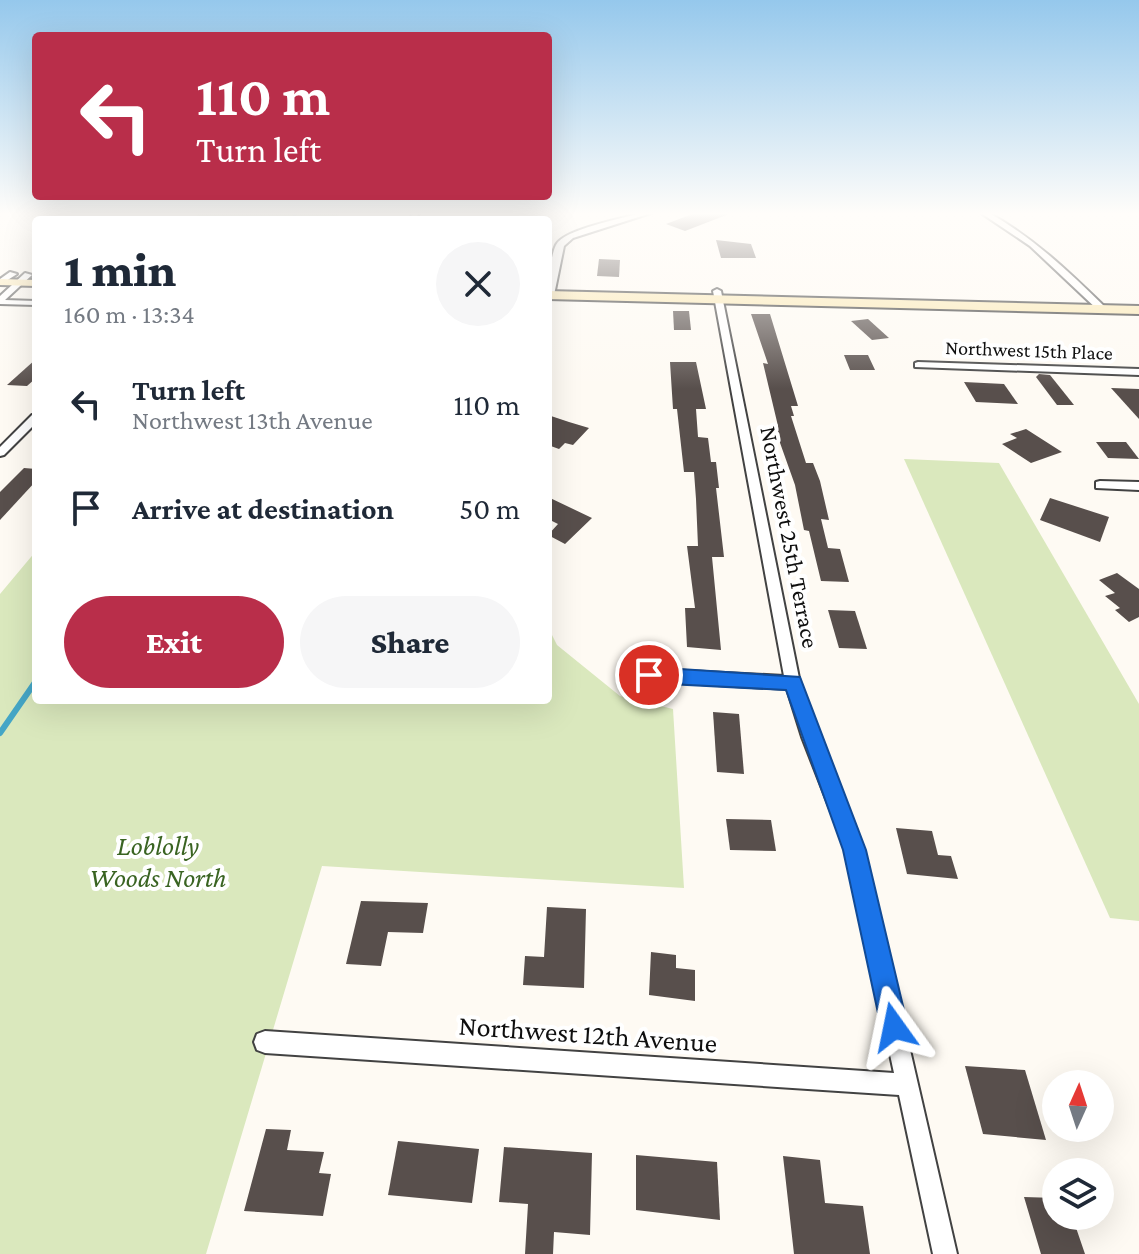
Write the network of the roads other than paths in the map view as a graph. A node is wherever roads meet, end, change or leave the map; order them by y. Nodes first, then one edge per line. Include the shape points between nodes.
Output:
1 (1065, 272) edge
2 (15, 279) edge
3 (552, 291) edge
4 (718, 295) junction
5 (0, 301) edge
6 (1139, 301) edge
7 (32, 303) edge
8 (1098, 305) junction
9 (1139, 310) edge
10 (918, 365) dead end
11 (1139, 372) edge
12 (32, 421) edge
13 (0, 453) edge
14 (1100, 485) dead end
15 (1139, 486) edge
16 (649, 675) dead end
17 (793, 683) junction
18 (265, 1042) dead end
19 (907, 1085) junction
20 (945, 1254) edge

1 - 8 street
2 - 5 street
3 - 4 main road
4 - 8 main road
4 - 17 street, Northwest 25th Terrace
5 - 7 street
6 - 8 main road
8 - 9 main road
10 - 11 street, Northwest 15th Place
12 - 13 street
14 - 15 street
16 - 17 street
17 - 19 street, Northwest 25th Terrace via 855,850
18 - 19 street, Northwest 12th Avenue
19 - 20 street, Northwest 25th Terrace

